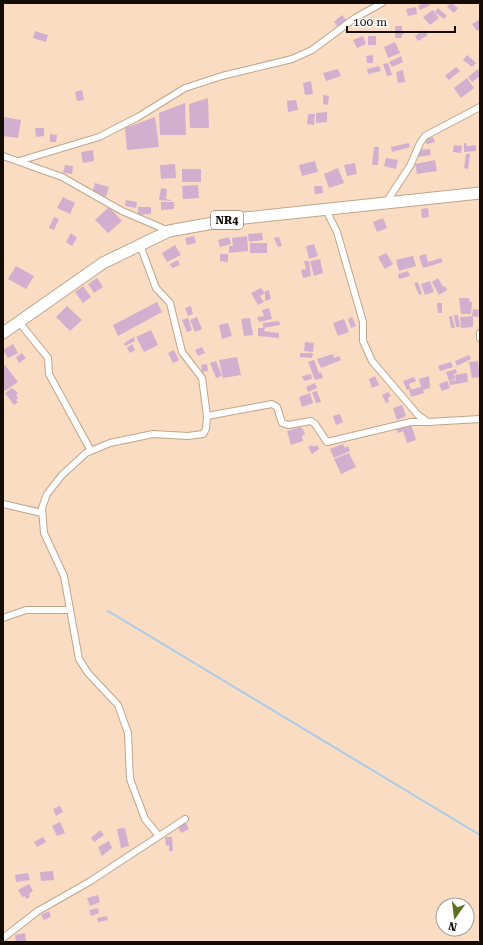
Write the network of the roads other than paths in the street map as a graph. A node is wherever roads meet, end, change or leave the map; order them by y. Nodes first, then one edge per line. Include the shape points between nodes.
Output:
1 (382, 3) edge
2 (480, 107) edge
3 (3, 156) edge
4 (19, 161) junction
5 (480, 193) edge
6 (385, 204) junction
7 (326, 210) junction
8 (169, 231) junction
9 (140, 245) junction
10 (19, 322) junction
11 (3, 333) edge
12 (480, 333) edge
13 (480, 338) edge
14 (207, 416) junction
15 (480, 419) edge
16 (428, 422) junction
17 (91, 451) junction
18 (3, 504) edge
19 (42, 513) junction
20 (70, 610) junction
21 (3, 618) edge
22 (185, 819) dead end
23 (159, 836) junction
24 (3, 938) edge

1 - 4 street via 355,18 312,50 292,59 185,88 138,118 99,137
2 - 6 street via 425,136 410,166
3 - 4 street
4 - 8 street via 62,177 122,211
5 - 6 highway, NR4
6 - 7 highway, NR4
7 - 8 highway, NR4 via 235,219
7 - 16 street via 337,232 363,322 362,341 372,361 418,415
8 - 9 highway, NR4
9 - 10 highway, NR4 via 103,263
9 - 14 street via 156,288 170,303 182,352 202,378
10 - 11 highway, NR4
10 - 17 street via 48,358 49,374
12 - 13 street
14 - 16 street via 272,404 276,407 282,423 288,425 311,421 327,442 411,422
14 - 17 street via 203,434 153,434 110,443
15 - 16 street
17 - 19 street via 86,452 62,475 47,494
18 - 19 street
19 - 20 street via 44,533 64,576
20 - 21 street via 26,610
20 - 23 street via 80,659 88,674 118,705 128,733 130,779 146,819
22 - 23 street
23 - 24 street via 89,882 38,911

